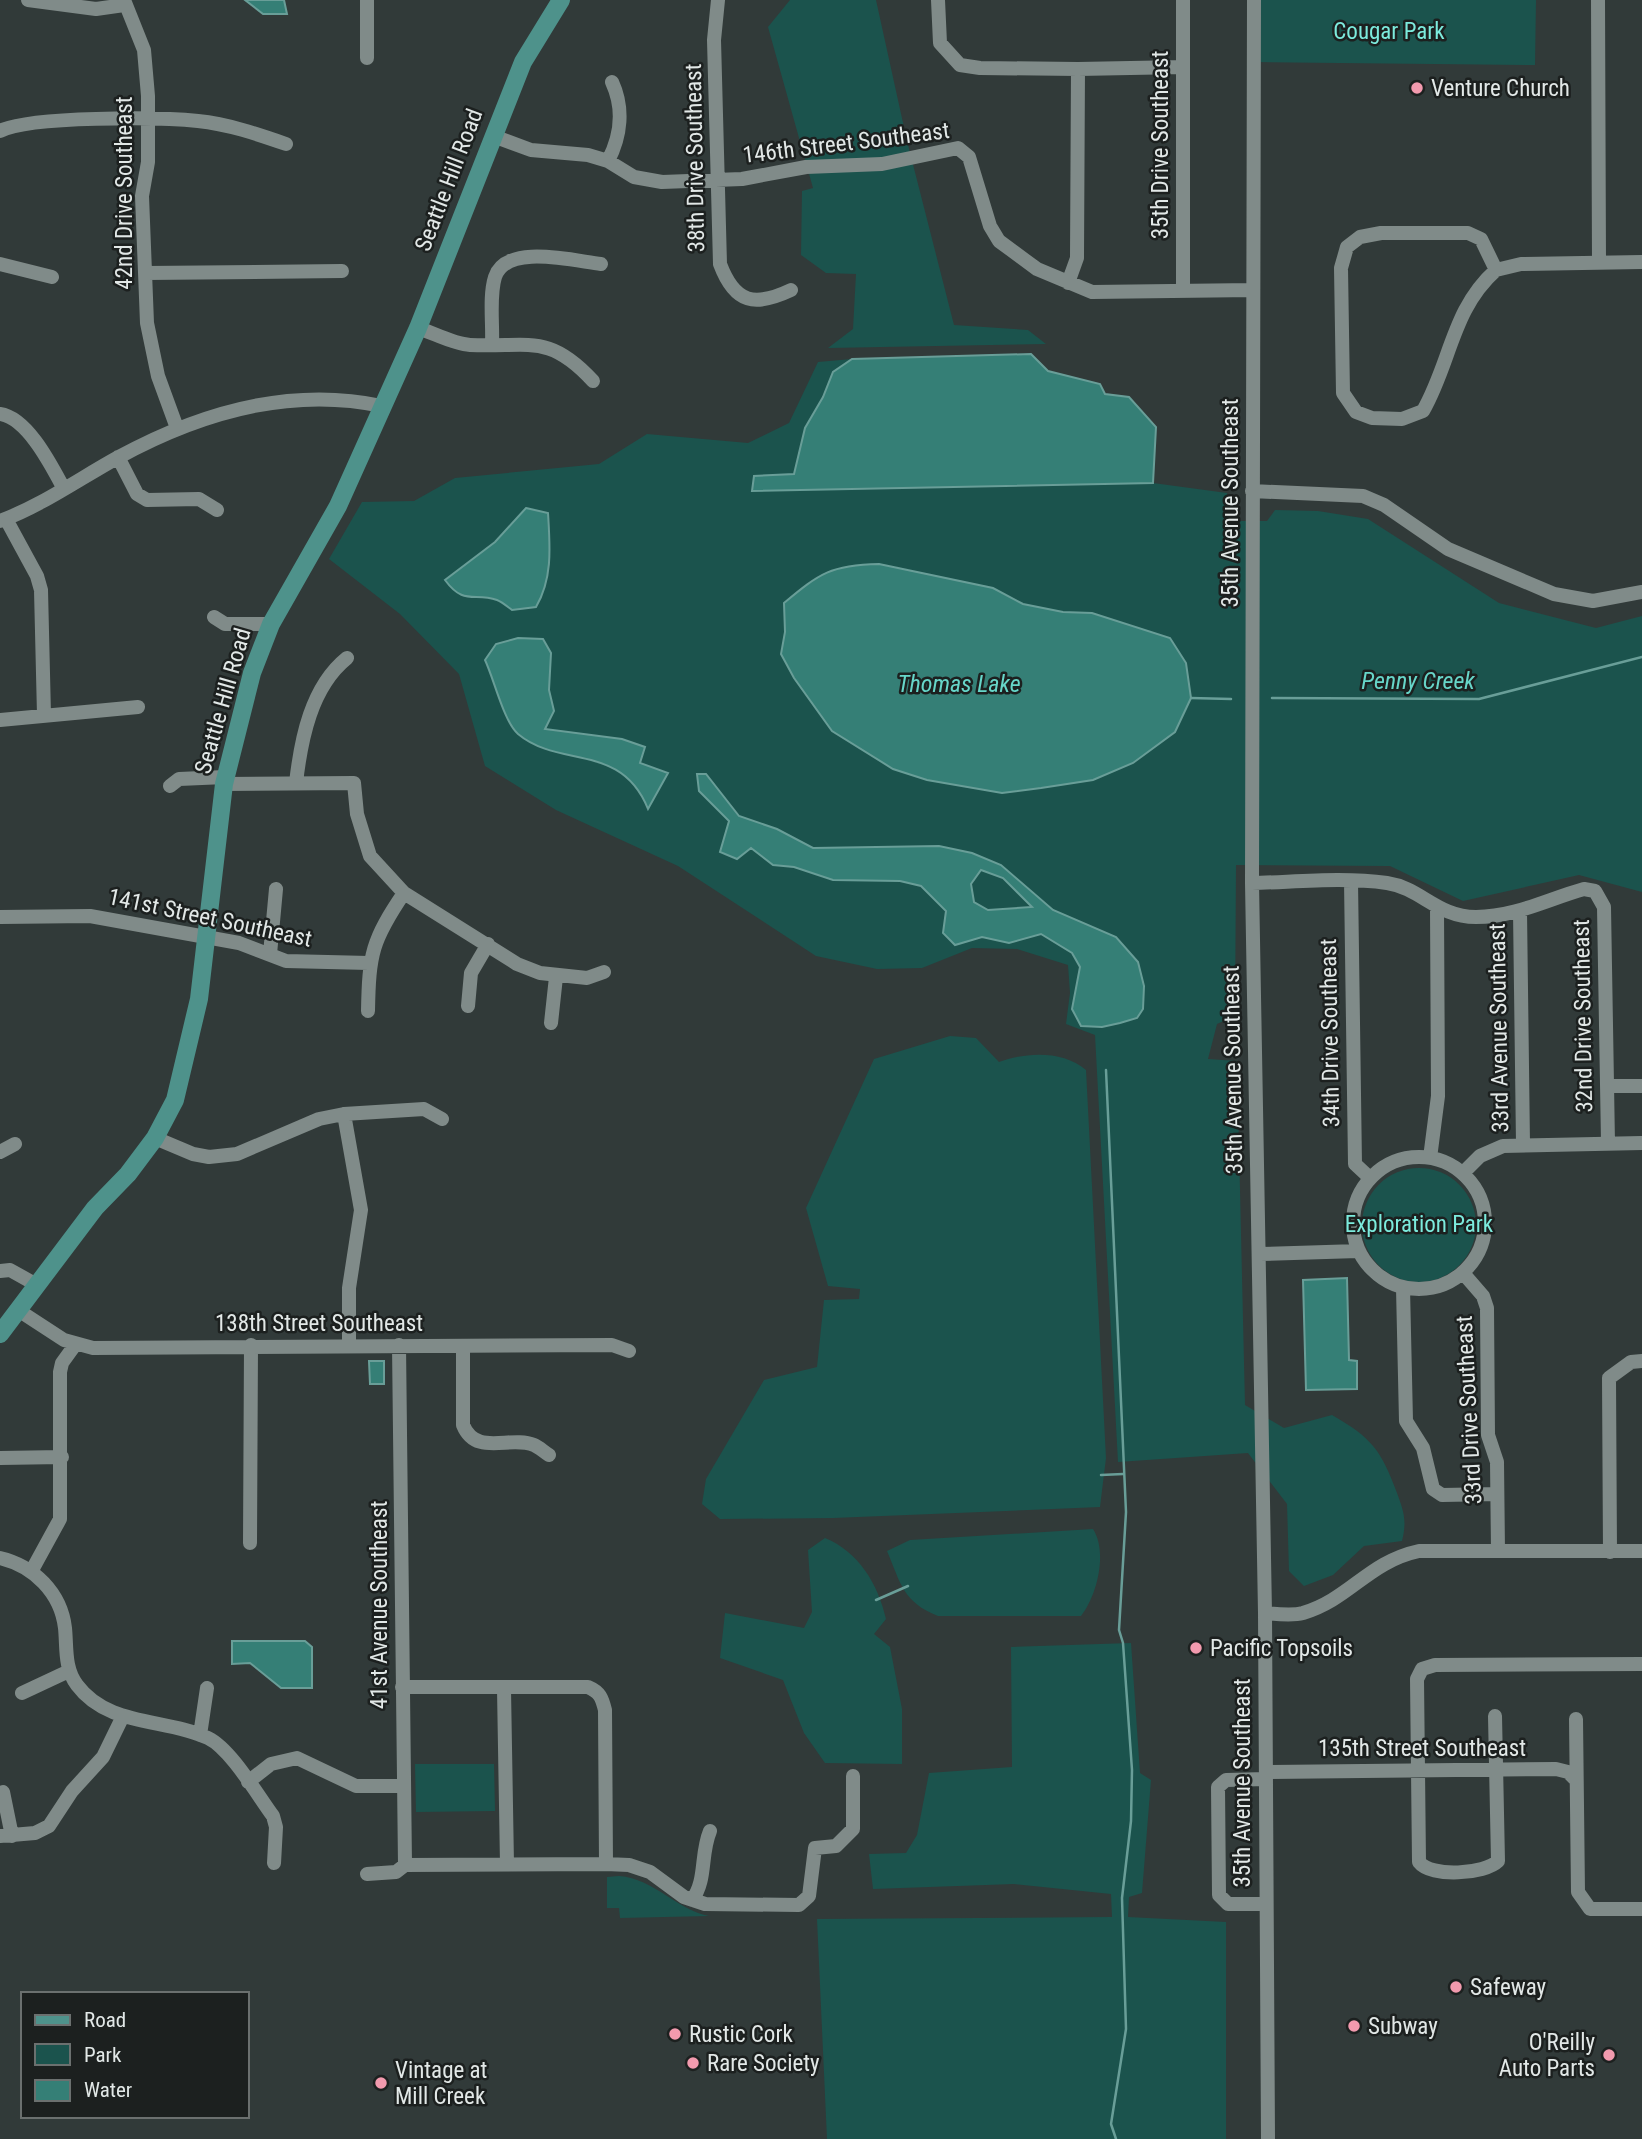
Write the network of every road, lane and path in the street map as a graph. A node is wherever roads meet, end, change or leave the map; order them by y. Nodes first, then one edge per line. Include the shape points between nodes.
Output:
1 (29, 0) edge
2 (367, 0) edge
3 (561, 0) edge
4 (718, 0) edge
5 (938, 0) edge
6 (1183, 0) edge
7 (1254, 0) edge
8 (1598, 0) edge
9 (124, 3) edge
10 (367, 58) dead end
11 (1182, 68) junction
12 (1078, 69) junction
13 (611, 82) dead end
14 (148, 120) junction
15 (0, 131) edge
16 (493, 136) junction
17 (286, 144) dead end
18 (608, 161) junction
19 (719, 180) junction
20 (1599, 261) junction
21 (1642, 262) edge
22 (0, 264) edge
23 (601, 264) dead end
24 (1496, 270) junction
25 (342, 271) dead end
26 (146, 273) junction
27 (52, 277) dead end
28 (1068, 283) junction
29 (792, 290) dead end
30 (1253, 290) junction
31 (1183, 291) junction
32 (418, 328) junction
33 (492, 344) junction
34 (593, 381) dead end
35 (382, 406) junction
36 (0, 414) edge
37 (177, 428) junction
38 (118, 457) junction
39 (64, 489) junction
40 (1252, 491) junction
41 (218, 510) dead end
42 (3, 520) edge
43 (1642, 592) edge
44 (214, 617) dead end
45 (271, 624) junction
46 (346, 658) dead end
47 (138, 707) dead end
48 (44, 715) junction
49 (0, 720) edge
50 (224, 780) junction
51 (296, 783) junction
52 (170, 786) dead end
53 (1351, 881) junction
54 (1252, 883) junction
55 (276, 889) dead end
56 (404, 893) junction
57 (1437, 909) junction
58 (1520, 911) junction
59 (0, 917) edge
60 (204, 936) junction
61 (488, 944) junction
62 (270, 954) junction
63 (369, 963) junction
64 (604, 972) dead end
65 (556, 977) junction
66 (468, 1006) dead end
67 (368, 1011) dead end
68 (551, 1023) dead end
69 (1608, 1086) junction
70 (1642, 1086) edge
71 (345, 1114) junction
72 (442, 1119) dead end
73 (155, 1138) junction
74 (1608, 1143) junction
75 (1642, 1143) edge
76 (15, 1144) dead end
77 (1523, 1144) junction
78 (0, 1152) edge
79 (1430, 1158) junction
80 (1463, 1173) junction
81 (1370, 1178) junction
82 (1357, 1247) junction
83 (1260, 1249) junction
84 (0, 1270) edge
85 (1463, 1273) junction
86 (35, 1284) junction
87 (1403, 1288) junction
88 (18, 1310) junction
89 (0, 1334) edge
90 (75, 1345) junction
91 (251, 1345) junction
92 (349, 1345) junction
93 (400, 1345) junction
94 (463, 1347) junction
95 (629, 1351) dead end
96 (1642, 1361) edge
97 (549, 1455) dead end
98 (62, 1457) junction
99 (0, 1458) edge
100 (1497, 1494) junction
101 (250, 1543) dead end
102 (1498, 1551) junction
103 (1642, 1551) edge
104 (1610, 1552) junction
105 (0, 1558) edge
106 (31, 1572) junction
107 (1265, 1614) junction
108 (1642, 1664) edge
109 (69, 1671) junction
110 (402, 1687) junction
111 (207, 1688) dead end
112 (504, 1689) junction
113 (22, 1693) dead end
114 (123, 1716) junction
115 (1495, 1716) dead end
116 (1576, 1719) dead end
117 (200, 1735) junction
118 (1418, 1770) junction
119 (1496, 1771) junction
120 (1266, 1775) junction
121 (853, 1776) dead end
122 (1575, 1779) junction
123 (248, 1782) junction
124 (403, 1786) junction
125 (3, 1792) dead end
126 (710, 1831) dead end
127 (6, 1836) edge
128 (274, 1863) dead end
129 (507, 1864) junction
130 (606, 1864) junction
131 (405, 1865) junction
132 (367, 1874) dead end
133 (692, 1900) junction
134 (1265, 1904) junction
135 (1642, 1909) edge
136 (1268, 2139) edge

1 - 9 street via 96,9
2 - 10 street
3 - 16 main road, Seattle Hill Road via 523,62
4 - 19 street, 38th Drive Southeast
5 - 12 street via 940,43 960,65
6 - 11 street, 35th Drive Southeast
7 - 30 street, 35th Avenue Southeast
8 - 20 street
9 - 14 street, 42nd Drive Southeast via 144,50
11 - 12 street
11 - 31 street, 35th Drive Southeast
12 - 28 street via 1077,258
13 - 18 street via 618,96 619,135
14 - 15 street via 41,122
14 - 17 street via 233,127
14 - 26 street, 42nd Drive Southeast via 142,196
16 - 18 street, 146th Street Southeast via 531,150
16 - 32 main road, Seattle Hill Road
18 - 19 street, 146th Street Southeast via 634,177 662,182
19 - 28 street, 146th Street Southeast via 806,167 882,163 958,148 969,157 999,241 1037,269
19 - 29 street, 38th Drive Southeast via 720,264 727,283 740,296 756,302
20 - 21 street
20 - 24 street via 1521,264
22 - 27 street
23 - 33 street via 522,256 503,262 495,277
24 - 24 street via 1481,239 1468,233 1381,233 1360,237 1347,247 1341,268 1343,393 1356,412 1372,418 1402,419 1423,411 1435,392 1468,300
25 - 26 street
26 - 37 street, 42nd Drive Southeast via 147,323 158,376
28 - 31 street, 146th Street Southeast via 1092,292
30 - 31 street, 146th Street Southeast
30 - 40 street, 35th Avenue Southeast
32 - 33 street via 468,345
32 - 35 main road, Seattle Hill Road
33 - 34 street via 554,348
35 - 37 street via 356,401 262,402
35 - 45 main road, Seattle Hill Road via 338,506
36 - 39 street via 29,433
37 - 38 street
38 - 39 street
38 - 41 street via 137,494 147,500 199,499
39 - 42 street
40 - 43 street via 1363,496 1448,549 1554,594 1593,601
40 - 54 street, 35th Avenue Southeast
42 - 48 street via 41,590
44 - 45 street via 225,624
45 - 50 main road, Seattle Hill Road via 252,673
46 - 51 street via 330,671 312,710 300,748
47 - 48 street
48 - 49 street
50 - 51 street
50 - 52 street via 179,779
50 - 60 main road, Seattle Hill Road
51 - 56 street via 354,783 357,814 370,856
53 - 54 street
53 - 57 street via 1388,883 1411,891
53 - 81 street, 34th Drive Southeast via 1355,1164
54 - 83 street, 35th Avenue Southeast
55 - 62 street
56 - 61 street
56 - 63 street via 375,938
57 - 58 street via 1473,917
57 - 79 street via 1438,1096
58 - 69 street, 32nd Drive Southeast via 1584,888 1595,891 1604,907
58 - 77 street, 33rd Avenue Southeast
59 - 60 street, 141st Street Southeast via 90,916
60 - 62 street, 141st Street Southeast
60 - 73 main road, Seattle Hill Road via 199,999 188,1049 175,1100
61 - 65 street via 517,964
61 - 66 street via 471,973
62 - 63 street, 141st Street Southeast via 303,964
63 - 67 street
64 - 65 street via 587,978
65 - 68 street
69 - 70 street
69 - 74 street, 32nd Drive Southeast
71 - 72 street via 424,1109
71 - 73 street via 319,1119 237,1154 193,1154
71 - 92 street via 361,1210 349,1288
73 - 86 main road, Seattle Hill Road
74 - 75 street
74 - 77 street
76 - 78 street
77 - 80 street via 1480,1156
79 - 80 street
79 - 81 street via 1404,1158
80 - 85 street via 1483,1204 1485,1223 1483,1242
81 - 82 street via 1357,1197 1352,1219
82 - 83 street
82 - 87 street via 1377,1275
83 - 107 street, 35th Avenue Southeast
84 - 86 street via 10,1270
85 - 87 street via 1424,1290
85 - 100 street, 33rd Drive Southeast via 1487,1308 1488,1435 1497,1462
86 - 88 main road, Seattle Hill Road
87 - 100 street via 1406,1421 1423,1448 1433,1489 1442,1495
88 - 89 main road, Seattle Hill Road
88 - 90 street, 138th Street Southeast
90 - 91 street, 138th Street Southeast
90 - 98 street via 60,1372
91 - 92 street, 138th Street Southeast
91 - 101 street
92 - 93 street, 138th Street Southeast
93 - 94 street, 138th Street Southeast
93 - 110 street, 41st Avenue Southeast
94 - 95 street, 138th Street Southeast via 612,1345
94 - 97 street via 466,1432 481,1443 533,1444
96 - 104 street via 1631,1362 1609,1378
98 - 99 street
98 - 106 street via 60,1519
100 - 102 street, 33rd Drive Southeast
102 - 104 street
102 - 107 street via 1419,1551 1397,1556 1318,1607 1300,1614
103 - 104 street
105 - 106 street
106 - 109 street via 60,1606
107 - 120 street, 35th Avenue Southeast
108 - 118 street via 1435,1665 1422,1669 1417,1679
109 - 113 street
109 - 114 street via 98,1705
110 - 112 street
110 - 124 street, 41st Avenue Southeast
111 - 117 street
112 - 129 street
112 - 130 street via 588,1688 601,1696 605,1710
114 - 117 street
114 - 127 street via 103,1757 49,1826 35,1833
115 - 119 street
116 - 122 street
117 - 123 street via 218,1745
118 - 119 street, 135th Street Southeast
118 - 119 street via 1419,1862 1435,1872 1484,1871 1498,1861
118 - 120 street, 135th Street Southeast
119 - 122 street, 135th Street Southeast via 1556,1769
120 - 134 street, 35th Avenue Southeast
120 - 134 street, 135th Street Southeast via 1226,1780 1218,1787 1219,1895 1228,1904
121 - 133 street via 853,1829 836,1846 815,1848 809,1895 799,1905 719,1906
122 - 135 street via 1578,1892 1583,1903 1590,1909
123 - 124 street via 271,1764 297,1758 356,1786
123 - 128 street via 273,1816
124 - 131 street, 41st Avenue Southeast
125 - 127 street
126 - 133 street via 704,1845 701,1888
129 - 130 street
129 - 131 street
130 - 133 street via 650,1872
131 - 132 street via 396,1872
134 - 136 street, 35th Avenue Southeast

